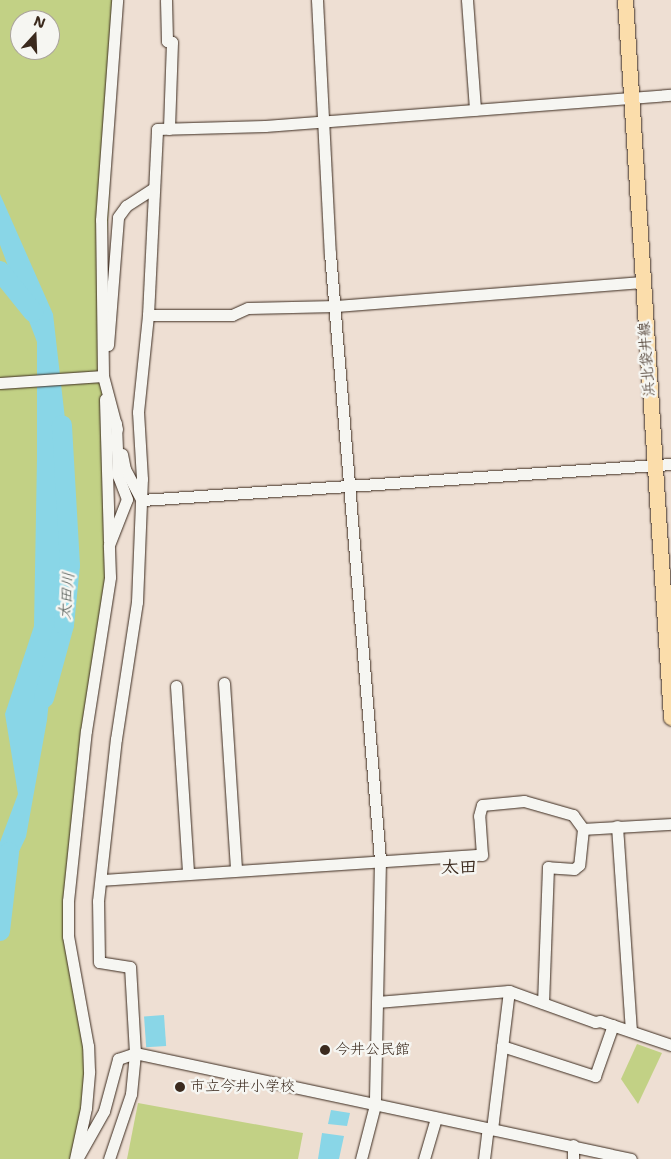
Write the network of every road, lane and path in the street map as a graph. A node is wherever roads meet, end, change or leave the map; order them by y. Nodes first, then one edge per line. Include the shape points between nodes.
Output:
1 (118, 0) edge
2 (166, 0) edge
3 (317, 0) edge
4 (467, 0) edge
5 (625, 0) edge
6 (671, 96) edge
7 (633, 98) junction
8 (475, 110) junction
9 (325, 120) junction
10 (169, 129) junction
11 (154, 188) junction
12 (642, 282) junction
13 (336, 306) junction
14 (148, 316) junction
15 (102, 377) junction
16 (0, 383) edge
17 (116, 423) junction
18 (671, 464) edge
19 (653, 465) junction
20 (350, 486) junction
21 (142, 500) junction
22 (109, 545) junction
23 (224, 683) dead end
24 (176, 686) dead end
25 (671, 718) edge
26 (671, 824) edge
27 (617, 826) junction
28 (583, 829) junction
29 (380, 860) junction
30 (236, 870) junction
31 (188, 874) junction
32 (101, 880) junction
33 (509, 991) junction
34 (377, 1002) junction
35 (543, 1003) junction
36 (613, 1025) junction
37 (631, 1031) junction
38 (671, 1045) edge
39 (502, 1046) junction
40 (135, 1053) junction
41 (375, 1106) junction
42 (436, 1118) junction
43 (490, 1128) junction
44 (573, 1146) junction
45 (76, 1159) edge
46 (109, 1159) edge
47 (361, 1159) edge
48 (424, 1159) edge
49 (484, 1159) edge
50 (573, 1159) edge
51 (630, 1159) edge

1 - 15 street via 101,220
2 - 10 street via 166,40 172,42
3 - 9 street
4 - 8 street
5 - 7 main road, 浜北袋井線
6 - 7 street
7 - 8 street
7 - 12 main road, 浜北袋井線
8 - 9 street
9 - 10 street via 265,126
9 - 13 street via 330,254
10 - 11 street via 157,129
11 - 14 street
11 - 15 street via 126,206 118,217 107,363
12 - 13 street
12 - 19 main road, 浜北袋井線
13 - 14 street via 248,308 232,315
13 - 20 street
14 - 21 street via 138,412
15 - 16 street
15 - 17 street
15 - 22 street
17 - 21 street via 125,469
17 - 22 street via 118,476 127,500
18 - 19 street
19 - 20 street
19 - 25 main road, 浜北袋井線
20 - 21 street
20 - 29 street
21 - 32 street via 137,602 116,738
22 - 45 street via 110,577 86,731 68,901 68,936 88,1046 89,1071
23 - 30 street
24 - 31 street
26 - 27 street
27 - 28 street
27 - 37 street
28 - 29 street via 573,815 524,801 482,806 479,816 482,855
28 - 35 street via 579,865 574,869 548,867
29 - 30 street
29 - 34 street
30 - 31 street
31 - 32 street
32 - 40 street via 99,962 130,968
33 - 34 street
33 - 35 street
33 - 39 street
34 - 41 street
35 - 36 street via 595,1022
36 - 37 street
36 - 39 street via 595,1076
37 - 38 street
39 - 43 street
40 - 41 street
40 - 45 street via 118,1059 104,1111
40 - 46 street via 131,1094
41 - 42 street
41 - 47 street
42 - 43 street
42 - 48 street
43 - 44 street
43 - 49 street
44 - 50 street
44 - 51 street

